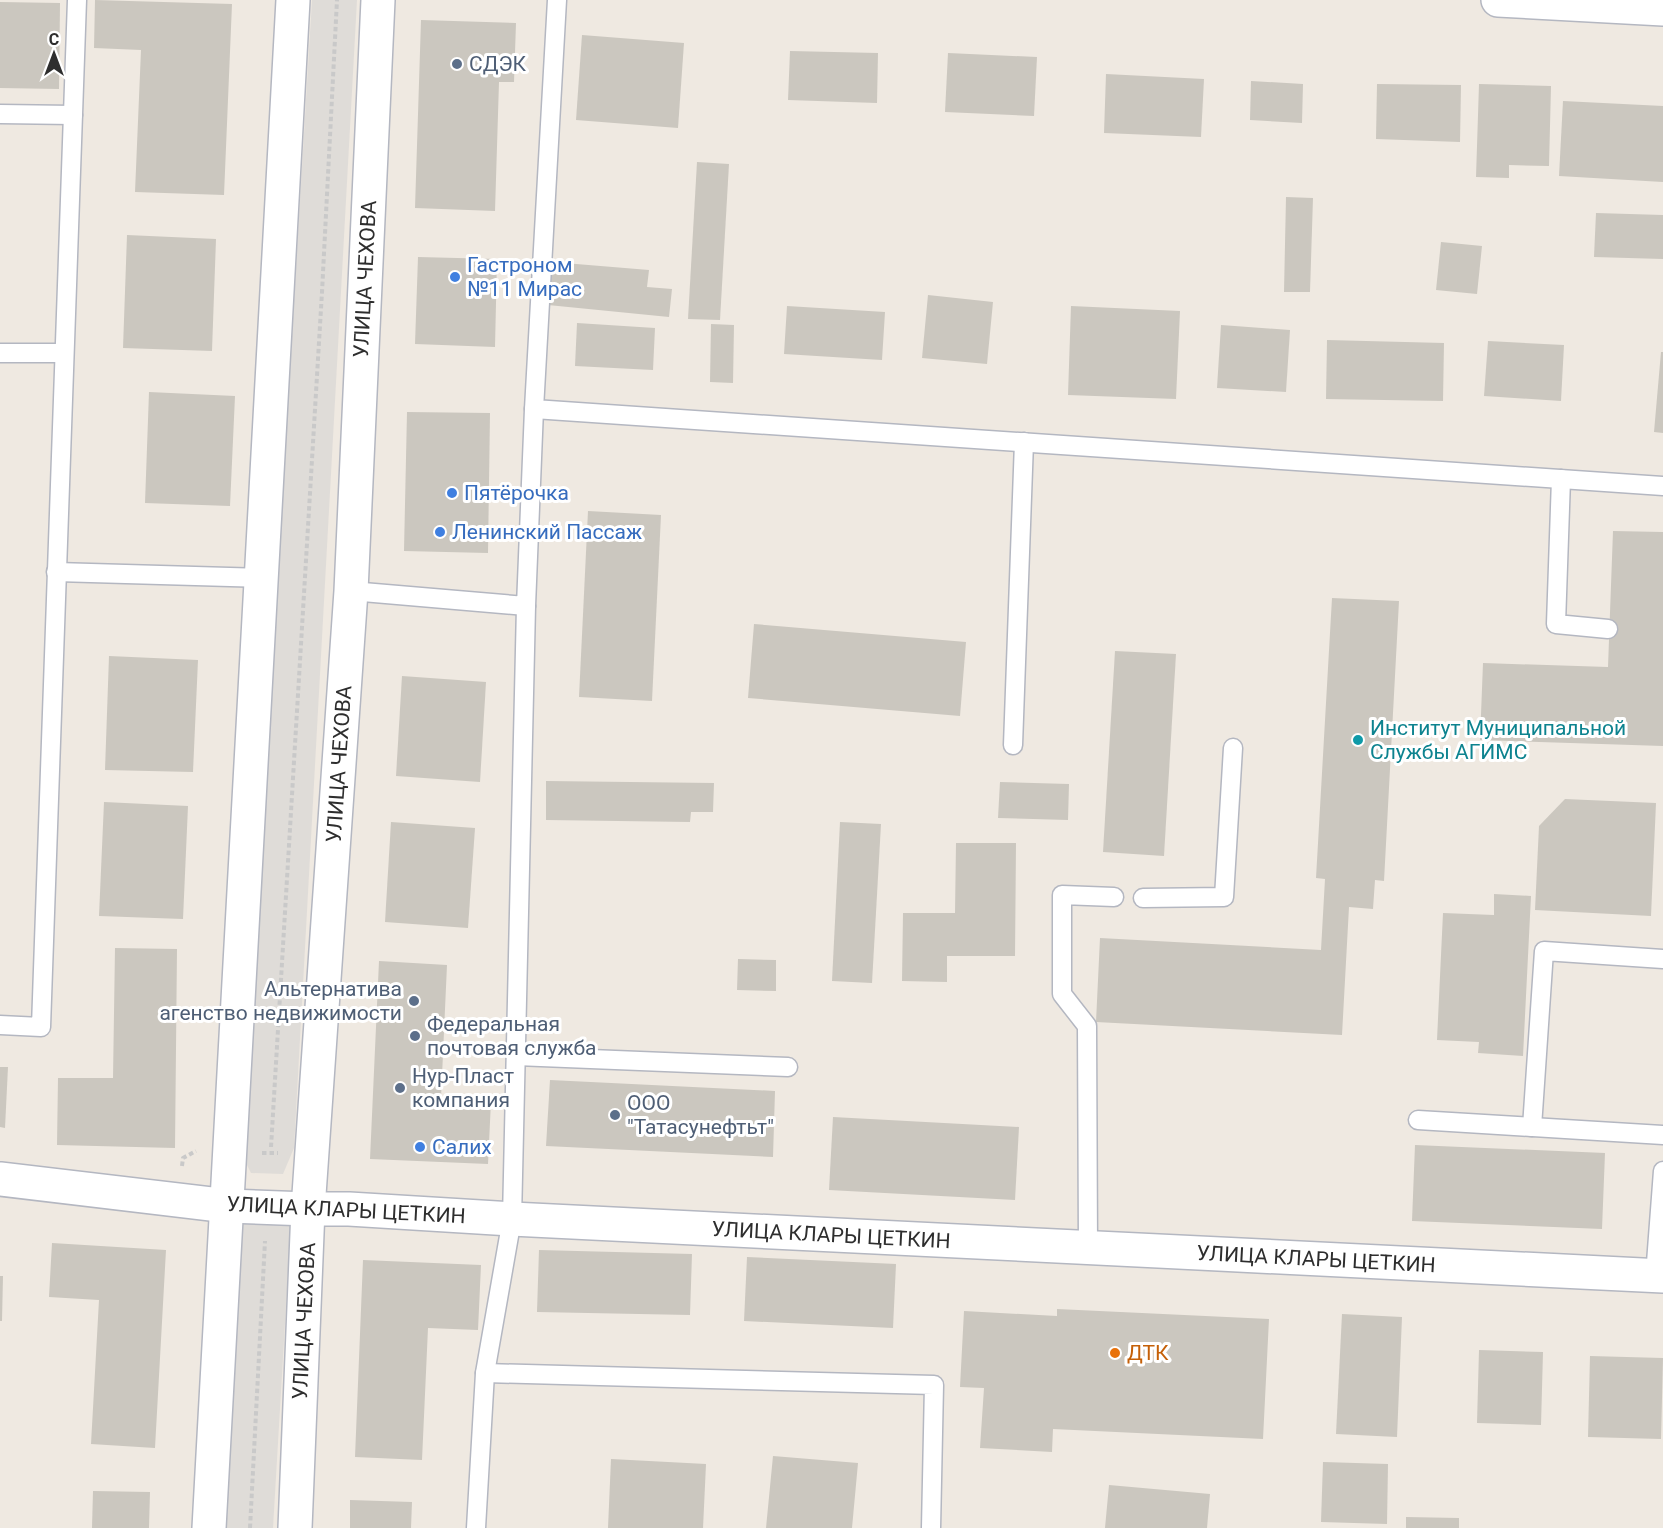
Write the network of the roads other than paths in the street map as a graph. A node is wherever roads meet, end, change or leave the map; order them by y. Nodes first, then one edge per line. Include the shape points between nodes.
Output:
1 (77, 0) edge
2 (293, 0) edge
3 (378, 0) edge
4 (557, 0) edge
5 (1498, 0) edge
6 (1663, 9) edge
7 (0, 114) edge
8 (73, 115) junction
9 (0, 353) edge
10 (64, 353) junction
11 (534, 409) junction
12 (1024, 442) junction
13 (1561, 479) junction
14 (1663, 486) edge
15 (56, 572) junction
16 (262, 578) junction
17 (351, 591) junction
18 (526, 606) junction
19 (1608, 629) dead end
20 (1012, 746) dead end
21 (1233, 748) dead end
22 (1114, 897) dead end
23 (1143, 898) dead end
24 (1663, 959) edge
25 (0, 1025) edge
26 (516, 1056) junction
27 (788, 1067) dead end
28 (1418, 1120) dead end
29 (1532, 1127) junction
30 (1663, 1135) edge
31 (1663, 1171) edge
32 (0, 1179) edge
33 (228, 1206) junction
34 (308, 1209) junction
35 (512, 1219) junction
36 (1088, 1248) junction
37 (1659, 1276) edge
38 (485, 1373) junction
39 (209, 1528) edge
40 (295, 1528) edge
41 (476, 1528) edge
42 (931, 1528) edge

1 - 8 lane
2 - 16 main road
3 - 17 main road, УЛИЦА ЧЕХОВА
4 - 11 lane
5 - 6 main road
7 - 8 lane
8 - 10 lane
9 - 10 lane
10 - 15 lane
11 - 12 lane
11 - 18 lane
12 - 13 lane
12 - 20 lane
13 - 14 lane
13 - 19 lane via 1556,624
15 - 16 lane
15 - 25 lane via 41,1027
16 - 33 main road
17 - 18 lane
17 - 34 main road, УЛИЦА ЧЕХОВА
18 - 26 lane
21 - 23 lane via 1224,897
22 - 36 lane via 1062,895 1062,994 1087,1026
24 - 29 lane via 1545,951
26 - 27 lane
26 - 35 lane
28 - 29 lane
29 - 30 lane
31 - 37 lane
32 - 33 main road, УЛИЦА КЛАРЫ ЦЕТКИН
33 - 34 main road, УЛИЦА КЛАРЫ ЦЕТКИН
33 - 39 main road
34 - 35 main road, УЛИЦА КЛАРЫ ЦЕТКИН
34 - 40 main road, УЛИЦА ЧЕХОВА
35 - 36 main road, УЛИЦА КЛАРЫ ЦЕТКИН
35 - 38 lane
36 - 37 main road, УЛИЦА КЛАРЫ ЦЕТКИН
38 - 41 lane
38 - 42 lane via 934,1385

